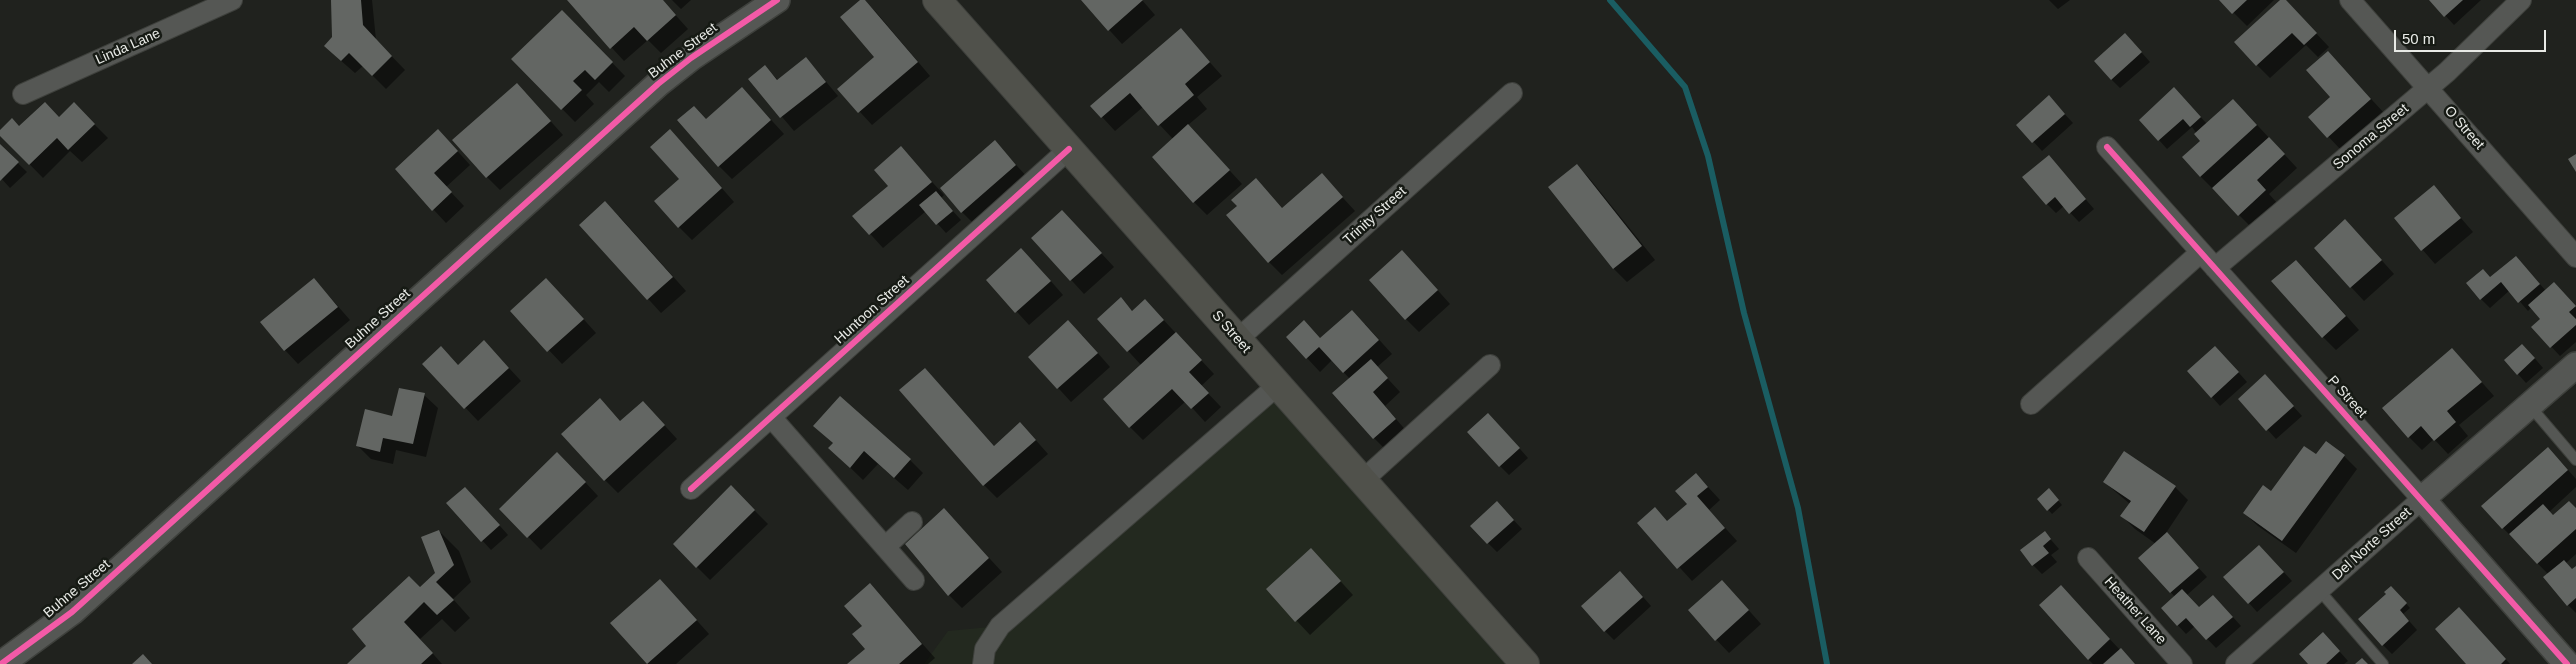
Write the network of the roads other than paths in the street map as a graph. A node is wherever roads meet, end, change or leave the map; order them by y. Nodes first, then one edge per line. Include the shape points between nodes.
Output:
1 (232, 0) edge
2 (777, 0) edge
3 (937, 0) edge
4 (2350, 0) edge
5 (2521, 0) edge
6 (2429, 88) junction
7 (1512, 93) dead end
8 (23, 94) dead end
9 (2107, 147) dead end
10 (1069, 149) junction
11 (2202, 252) junction
12 (2576, 257) edge
13 (2215, 268) junction
14 (1238, 339) junction
15 (1490, 364) dead end
16 (2576, 365) edge
17 (1278, 385) junction
18 (2031, 404) dead end
19 (2529, 406) junction
20 (771, 417) junction
21 (2576, 460) edge
22 (1363, 480) junction
23 (691, 489) dead end
24 (2422, 499) junction
25 (912, 522) dead end
26 (885, 547) junction
27 (2088, 558) dead end
28 (914, 580) dead end
29 (2320, 591) junction
30 (1, 664) edge
31 (983, 664) edge
32 (1525, 664) edge
33 (2182, 664) edge
34 (2236, 664) edge
35 (2383, 664) edge
36 (2567, 664) edge

1 - 8 street, Linda Lane
2 - 30 street, Buhne Street via 658,84 72,612
3 - 10 main road, S Street
4 - 6 street, O Street
5 - 6 street, Sonoma Street
6 - 12 street, O Street
6 - 13 street, Sonoma Street
7 - 14 street, Trinity Street
9 - 11 street, P Street
10 - 14 main road, S Street
10 - 20 street, Huntoon Street
11 - 13 street, P Street
11 - 18 street
13 - 24 street, P Street
14 - 17 main road, S Street
15 - 22 street
16 - 19 street, Del Norte Street
17 - 22 main road, S Street
17 - 31 street via 1000,626 985,649
19 - 21 lane
19 - 24 street, Del Norte Street
20 - 23 street, Huntoon Street
20 - 26 street
22 - 32 main road, S Street
24 - 29 street, Del Norte Street
24 - 36 street, P Street
25 - 26 street
26 - 28 street
27 - 33 street, Heather Lane
29 - 34 street, Del Norte Street
29 - 35 lane

